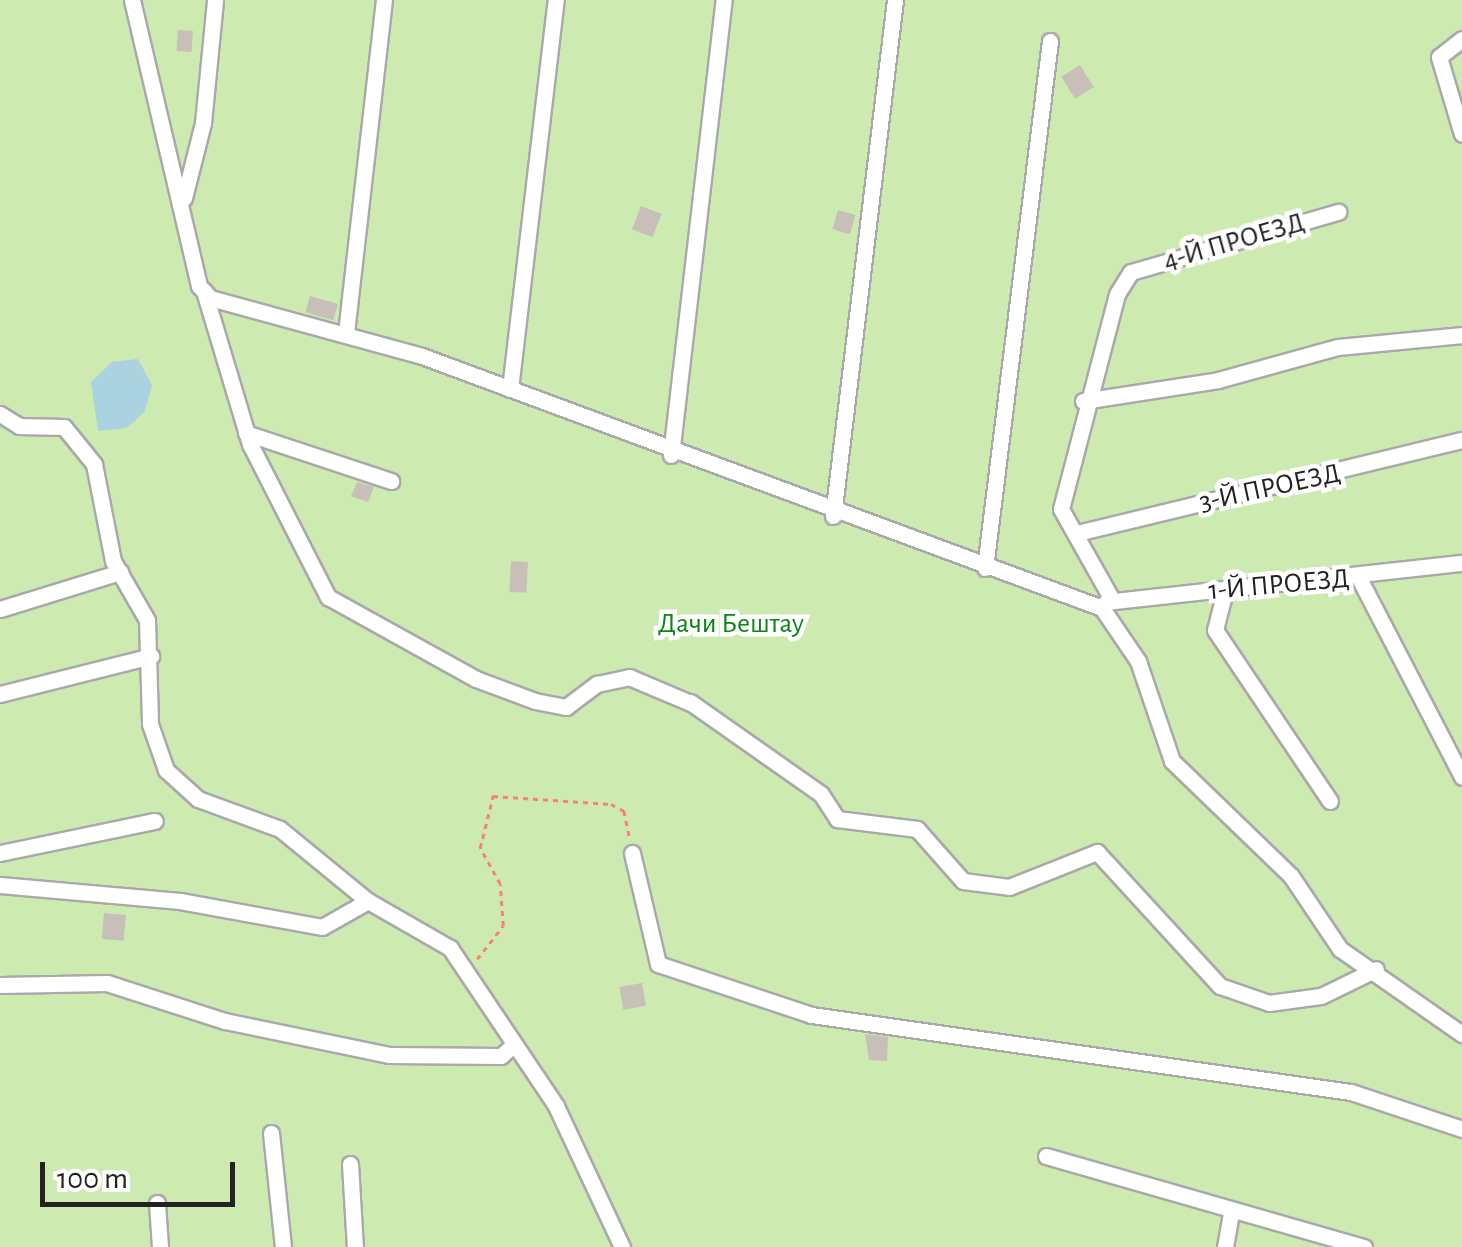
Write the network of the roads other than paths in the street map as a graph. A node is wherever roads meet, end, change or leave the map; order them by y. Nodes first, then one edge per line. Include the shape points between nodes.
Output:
1 (132, 0) edge
2 (214, 0) edge
3 (384, 0) edge
4 (556, 0) edge
5 (724, 0) edge
6 (895, 0) edge
7 (1462, 39) edge
8 (1050, 41) dead end
9 (1462, 134) edge
10 (183, 202) junction
11 (1338, 212) dead end
12 (204, 292) junction
13 (346, 332) junction
14 (1462, 335) edge
15 (510, 389) junction
16 (1084, 400) junction
17 (0, 414) edge
18 (246, 433) junction
19 (1462, 440) edge
20 (671, 455) junction
21 (390, 482) dead end
22 (833, 516) junction
23 (1077, 534) junction
24 (1462, 563) edge
25 (984, 568) junction
26 (120, 572) junction
27 (1360, 578) junction
28 (1225, 590) junction
29 (1106, 602) junction
30 (0, 609) edge
31 (151, 656) junction
32 (0, 694) edge
33 (1462, 777) edge
34 (1330, 801) dead end
35 (155, 821) dead end
36 (0, 853) edge
37 (632, 853) road end
38 (0, 884) edge
39 (368, 901) junction
40 (1376, 969) junction
41 (0, 985) edge
42 (1462, 1034) edge
43 (511, 1047) junction
44 (1462, 1129) edge
45 (271, 1133) dead end
46 (1046, 1156) dead end
47 (350, 1164) dead end
48 (157, 1203) dead end
49 (1231, 1214) junction
50 (160, 1247) edge
51 (282, 1247) edge
52 (354, 1247) edge
53 (622, 1247) edge
54 (1225, 1247) edge
55 (1364, 1247) edge

1 - 10 lane
2 - 10 lane via 203,123
3 - 13 lane
4 - 15 lane
5 - 20 lane
6 - 22 lane
7 - 9 lane via 1439,57
8 - 25 lane
10 - 12 lane
11 - 16 lane, 4-Й ПРОЕЗД via 1131,272
12 - 13 lane
12 - 18 lane
13 - 15 lane
14 - 16 lane via 1418,333
15 - 20 lane
16 - 23 lane via 1061,508
17 - 26 lane via 20,426 64,427 81,442
18 - 21 lane
18 - 40 lane via 328,597 476,679 566,707 597,684 629,676 691,703 821,794 837,819 917,829 963,880 1008,887 1096,852 1220,986 1269,1003 1320,996
19 - 23 lane, 3-Й ПРОЕЗД
20 - 22 lane
22 - 25 lane
23 - 29 lane
24 - 27 lane, 1-Й ПРОЕЗД
25 - 29 lane
26 - 30 lane
26 - 31 lane via 146,620
27 - 28 lane, 1-Й ПРОЕЗД
27 - 33 lane
28 - 29 lane, 1-Й ПРОЕЗД
28 - 34 lane via 1216,630
29 - 40 lane via 1138,661 1172,761 1290,876 1340,949
31 - 32 lane
31 - 39 lane via 150,724 166,770 198,799 280,829
35 - 36 lane
37 - 44 lane via 658,964 811,1015 1351,1092
38 - 39 lane via 180,900 322,927
39 - 43 lane via 450,948
40 - 42 lane
41 - 43 lane via 107,983 225,1021 389,1054 501,1056
43 - 53 lane via 556,1106
45 - 51 lane
46 - 49 lane
47 - 52 lane
48 - 50 lane
49 - 54 lane
49 - 55 lane

